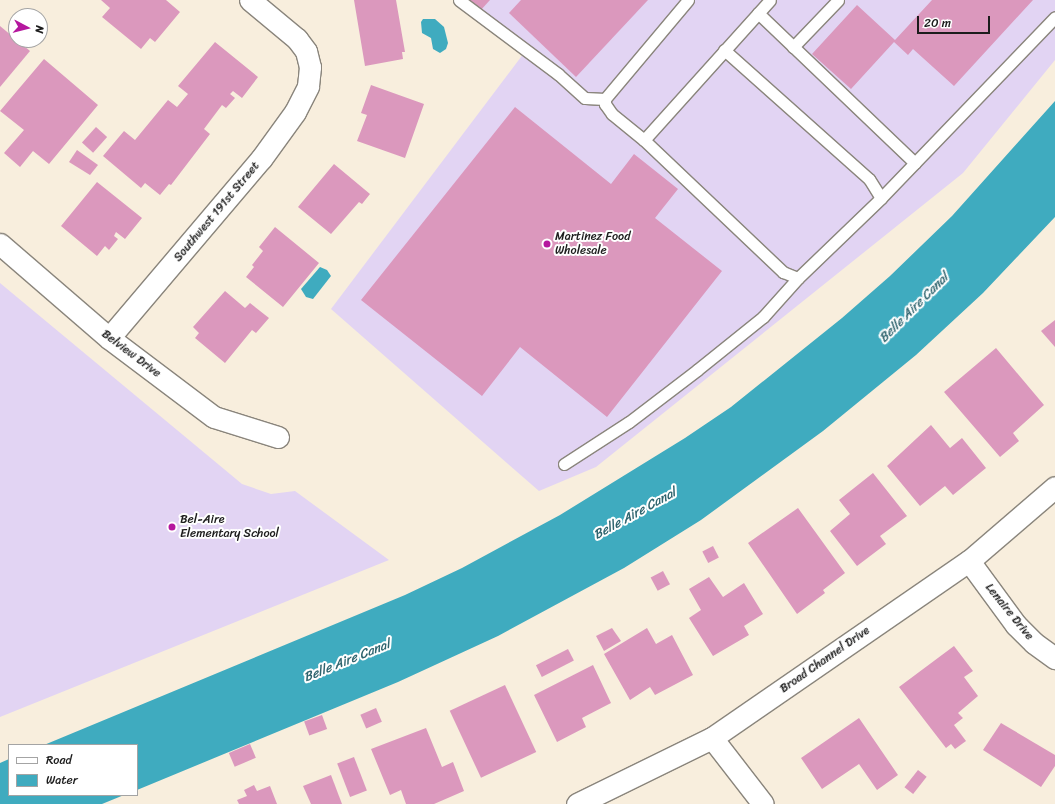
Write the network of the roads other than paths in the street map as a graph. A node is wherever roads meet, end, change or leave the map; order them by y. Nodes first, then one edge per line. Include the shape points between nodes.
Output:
1 (250, 0) edge
2 (459, 0) edge
3 (688, 0) edge
4 (770, 0) edge
5 (838, 0) edge
6 (758, 13) junction
7 (1055, 17) edge
8 (793, 47) junction
9 (724, 50) junction
10 (605, 99) junction
11 (644, 140) junction
12 (915, 163) junction
13 (881, 198) junction
14 (0, 244) edge
15 (798, 278) junction
16 (110, 338) junction
17 (278, 437) dead end
18 (564, 464) dead end
19 (1055, 487) edge
20 (969, 561) junction
21 (1055, 658) edge
22 (712, 738) junction
23 (578, 804) edge
24 (763, 804) edge

1 - 16 street, Southwest 191st Street via 303,46 310,60 310,76 295,112 261,159
2 - 10 lane via 558,74 585,98
3 - 10 lane
4 - 6 lane
5 - 8 lane
6 - 8 lane
6 - 9 lane
7 - 12 lane
8 - 12 lane
9 - 11 lane
9 - 13 lane via 869,179
10 - 11 lane via 612,114
11 - 15 lane via 783,272
12 - 13 lane
13 - 15 lane
14 - 16 street, Belview Drive
15 - 18 lane via 763,317 697,370 629,422
16 - 17 street, Belview Drive via 214,417
19 - 20 street, Broad Channel Drive
20 - 21 street, Lenaire Drive via 1016,625 1034,643
20 - 22 street, Broad Channel Drive
22 - 23 street, Broad Channel Drive
22 - 24 street

